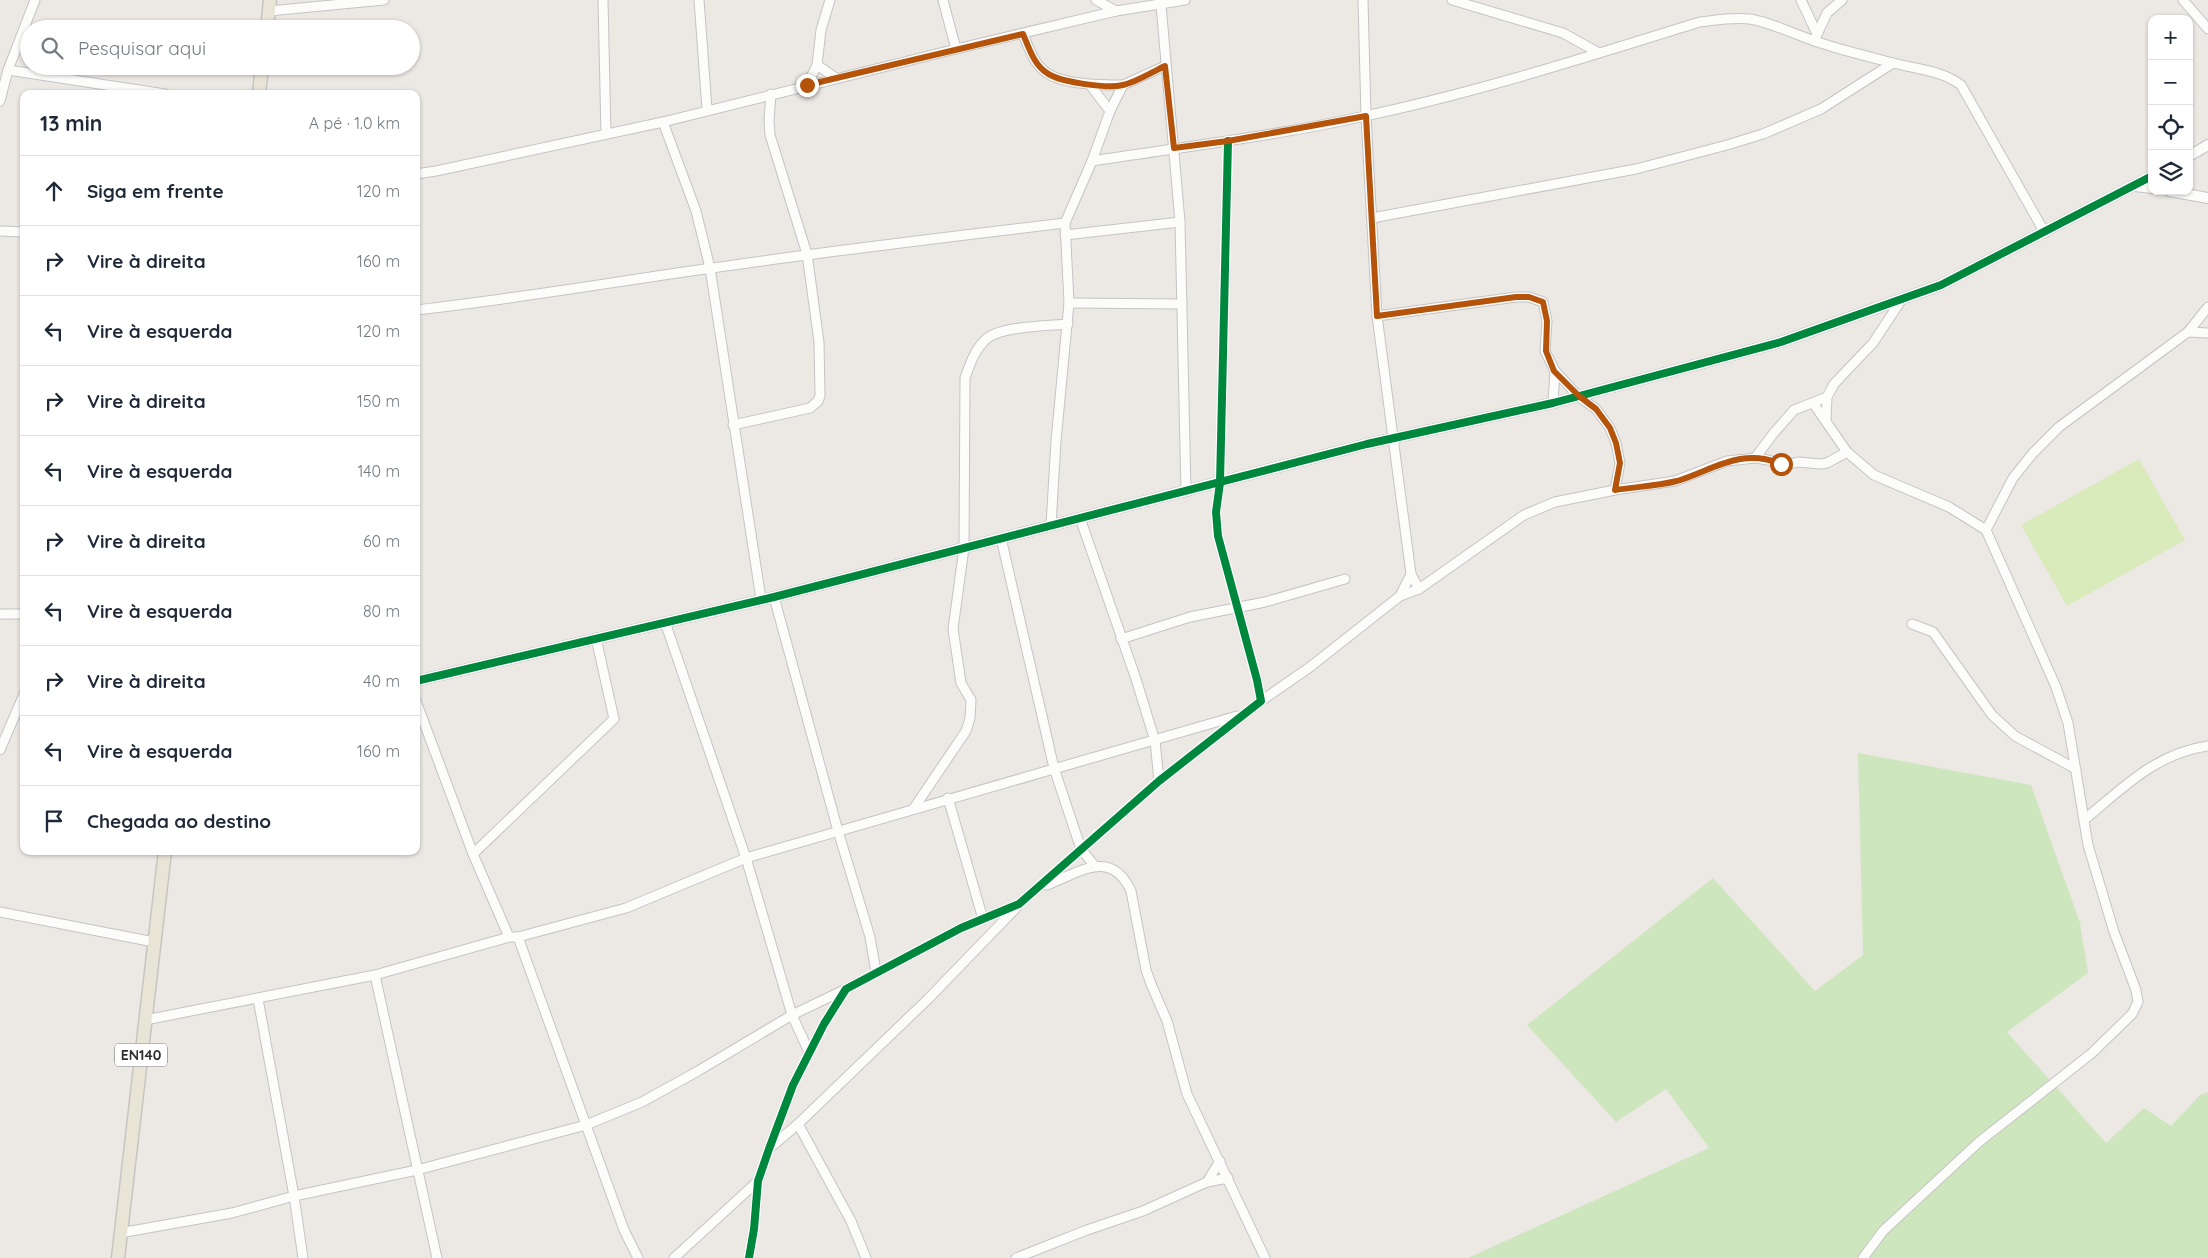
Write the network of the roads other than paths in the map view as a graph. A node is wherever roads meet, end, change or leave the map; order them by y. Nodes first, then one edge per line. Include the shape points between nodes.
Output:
1 (34, 0) edge
2 (384, 0) edge
3 (603, 0) edge
4 (699, 0) edge
5 (830, 0) edge
6 (943, 0) edge
7 (1096, 0) edge
8 (1185, 0) edge
9 (1363, 0) edge
10 (1452, 0) edge
11 (1800, 0) edge
12 (1842, 0) edge
13 (2183, 0) edge
14 (1161, 4) junction
15 (270, 6) edge
16 (1116, 12) junction
17 (27, 20) edge
18 (268, 20) edge
19 (2208, 29) edge
20 (1023, 34) junction
21 (20, 38) edge
22 (1816, 38) junction
23 (956, 49) junction
24 (1600, 53) junction
25 (1893, 63) junction
26 (817, 64) junction
27 (1165, 66) junction
28 (8, 70) junction
29 (20, 72) edge
30 (41, 75) edge
31 (261, 75) edge
32 (836, 78) junction
33 (807, 85) junction
34 (1090, 85) junction
35 (1123, 85) junction
36 (139, 90) edge
37 (259, 90) edge
38 (771, 94) junction
39 (0, 101) edge
40 (707, 110) junction
41 (1110, 111) junction
42 (1366, 116) junction
43 (663, 122) junction
44 (606, 134) junction
45 (1228, 141) junction
46 (2208, 145) edge
47 (1174, 148) junction
48 (2193, 154) edge
49 (1092, 161) junction
50 (420, 173) edge
51 (2148, 178) edge
52 (2135, 186) junction
53 (2148, 188) edge
54 (2188, 195) edge
55 (2208, 199) edge
56 (1372, 218) junction
57 (1180, 222) junction
58 (1065, 223) junction
59 (1, 230) edge
60 (20, 232) edge
61 (2045, 232) junction
62 (1065, 235) junction
63 (807, 254) junction
64 (710, 268) junction
65 (1902, 299) junction
66 (1069, 303) junction
67 (1182, 304) junction
68 (2208, 307) edge
69 (420, 310) edge
70 (1377, 316) junction
71 (1068, 324) junction
72 (2188, 332) junction
73 (2208, 333) edge
74 (1554, 371) junction
75 (1579, 396) junction
76 (1827, 397) junction
77 (1813, 403) junction
78 (1553, 404) junction
79 (1826, 419) junction
80 (733, 425) junction
81 (1393, 439) junction
82 (1847, 452) junction
83 (1755, 458) junction
84 (1220, 483) junction
85 (1615, 490) junction
86 (1186, 492) junction
87 (1080, 518) junction
88 (1051, 525) junction
89 (1986, 530) junction
90 (1001, 538) junction
91 (964, 548) junction
92 (1411, 574) junction
93 (1345, 579) dead end
94 (1419, 589) junction
95 (1400, 596) junction
96 (774, 597) junction
97 (761, 600) junction
98 (1236, 607) junction
99 (0, 614) edge
100 (20, 614) edge
101 (665, 622) junction
102 (1912, 624) dead end
103 (596, 638) junction
104 (1121, 639) junction
105 (420, 679) edge
106 (1261, 701) junction
107 (20, 702) edge
108 (420, 712) edge
109 (1243, 714) junction
110 (1155, 741) junction
111 (0, 745) edge
112 (2208, 746) edge
113 (1054, 768) junction
114 (2076, 770) junction
115 (1159, 781) junction
116 (948, 798) junction
117 (914, 808) junction
118 (2084, 820) junction
119 (838, 831) junction
120 (1082, 849) junction
121 (473, 854) junction
122 (165, 855) edge
123 (746, 858) junction
124 (1094, 865) junction
125 (1042, 886) junction
126 (1020, 904) junction
127 (0, 912) edge
128 (983, 918) junction
129 (513, 937) junction
130 (154, 942) junction
131 (876, 972) junction
132 (375, 975) junction
133 (846, 989) junction
134 (258, 999) junction
135 (792, 1015) junction
136 (145, 1020) junction
137 (809, 1052) junction
138 (798, 1124) junction
139 (586, 1125) junction
140 (768, 1149) junction
141 (1220, 1161) junction
142 (417, 1170) junction
143 (1228, 1178) junction
144 (758, 1181) junction
145 (1207, 1182) junction
146 (294, 1196) junction
147 (120, 1234) junction
148 (118, 1258) edge
149 (303, 1258) edge
150 (437, 1258) edge
151 (638, 1258) edge
152 (674, 1258) edge
153 (749, 1258) edge
154 (866, 1258) edge
155 (1016, 1258) edge
156 (1265, 1258) edge
157 (1862, 1258) edge

1 - 17 street
2 - 15 street
3 - 44 street
4 - 40 street
5 - 26 street via 821,30
6 - 23 street
7 - 16 street
8 - 14 street
9 - 42 street
10 - 24 street via 1563,33
11 - 22 street
12 - 22 street via 1827,13
13 - 19 street
14 - 16 street
14 - 27 street
15 - 18 main road
16 - 20 street
20 - 23 street
20 - 34 street via 1030,52 1046,73
21 - 28 street
22 - 24 street via 1749,19 1725,18 1700,22
22 - 25 street
23 - 32 street
24 - 42 street
25 - 56 street via 1821,109 1763,134 1636,169
25 - 61 street via 1938,73 1961,85
26 - 32 street
26 - 33 street
27 - 35 street
27 - 47 street
28 - 29 street
28 - 39 street
30 - 36 street
31 - 37 main road
32 - 33 street
33 - 38 street
34 - 35 street
34 - 41 street
35 - 41 street
38 - 40 street
38 - 63 street via 770,135
40 - 43 street
41 - 49 street
42 - 45 street
42 - 56 street
43 - 44 street
43 - 64 street via 696,211
44 - 50 street
45 - 47 street
45 - 84 street
46 - 48 street
47 - 49 street
47 - 57 street
49 - 58 street
51 - 52 street
52 - 53 street
52 - 61 street
54 - 55 street
56 - 70 street
57 - 62 street
57 - 67 street
58 - 62 street
58 - 63 street
59 - 60 street
61 - 65 street via 1941,285
62 - 66 street
63 - 64 street
63 - 80 street via 819,342 818,401 810,408
64 - 69 street
64 - 80 street
65 - 75 street via 1781,342
65 - 76 street via 1873,343 1845,370
66 - 67 street
66 - 71 street
67 - 86 street
68 - 72 street
70 - 74 street via 1516,297 1537,299 1543,302 1547,313 1546,351
70 - 81 street
71 - 88 street
71 - 91 street via 1005,331 986,339 973,355 964,378
72 - 73 street
72 - 89 street via 2059,427 2013,478
74 - 75 street
74 - 78 street
75 - 78 street
75 - 85 street via 1596,409 1613,436 1620,463
76 - 77 street
76 - 79 street
77 - 79 street
77 - 83 street via 1794,410
78 - 81 street
79 - 82 street
80 - 97 street
81 - 84 street
81 - 92 street
82 - 83 street via 1820,464 1798,462 1786,465
82 - 89 street via 1874,475 1949,507
83 - 85 street via 1727,461 1675,481
84 - 86 street
84 - 98 street via 1216,512 1218,536
85 - 94 street via 1539,507
86 - 87 street
87 - 88 street
87 - 104 street
88 - 90 street
89 - 114 street via 2056,687 2068,723
90 - 91 street
90 - 113 street
91 - 96 street
91 - 117 street via 953,629 961,682 971,700 970,718 966,731
92 - 94 street
92 - 95 street
93 - 98 street
94 - 95 street
95 - 106 street
96 - 97 street
96 - 119 street
97 - 101 street
98 - 104 street via 1190,617
98 - 106 street
99 - 100 street
101 - 103 street
101 - 123 street
102 - 114 street via 1933,632 1992,715 2015,736
103 - 105 street
103 - 121 street via 614,719
104 - 110 street
106 - 109 street
107 - 111 street
108 - 121 street
109 - 110 street
109 - 115 street
110 - 113 street
110 - 115 street
112 - 118 street via 2191,748 2165,758
113 - 116 street
113 - 120 street
114 - 118 street
115 - 120 street
116 - 117 street
116 - 128 street
117 - 119 street
118 - 157 street via 2088,845 2114,932 2136,990 2138,1002 2132,1014 2092,1052 1979,1142 1883,1231
119 - 123 street
119 - 131 street via 870,937
120 - 124 street
120 - 125 street
121 - 129 street
122 - 130 main road, EN140
123 - 129 street via 626,908
123 - 135 street
124 - 125 street
124 - 141 street via 1118,872 1132,892 1150,984 1167,1021 1187,1094
125 - 126 street
126 - 128 street
126 - 138 street via 928,999
127 - 130 street
128 - 131 street
129 - 132 street
129 - 139 street
130 - 136 main road, EN140
131 - 133 street
132 - 134 street
132 - 142 street
133 - 135 street
133 - 137 street
134 - 136 street
134 - 146 street
135 - 137 street
135 - 139 street via 642,1102
136 - 147 main road, EN140
137 - 140 street
138 - 140 street
138 - 154 street via 851,1221
139 - 142 street
139 - 151 street via 624,1230
140 - 144 street
141 - 143 street
141 - 145 street
142 - 146 street
142 - 150 street
143 - 145 street
143 - 156 street
144 - 152 street
144 - 153 street
145 - 155 street via 1143,1211
146 - 147 street via 232,1213
146 - 149 street
147 - 148 main road, EN140

